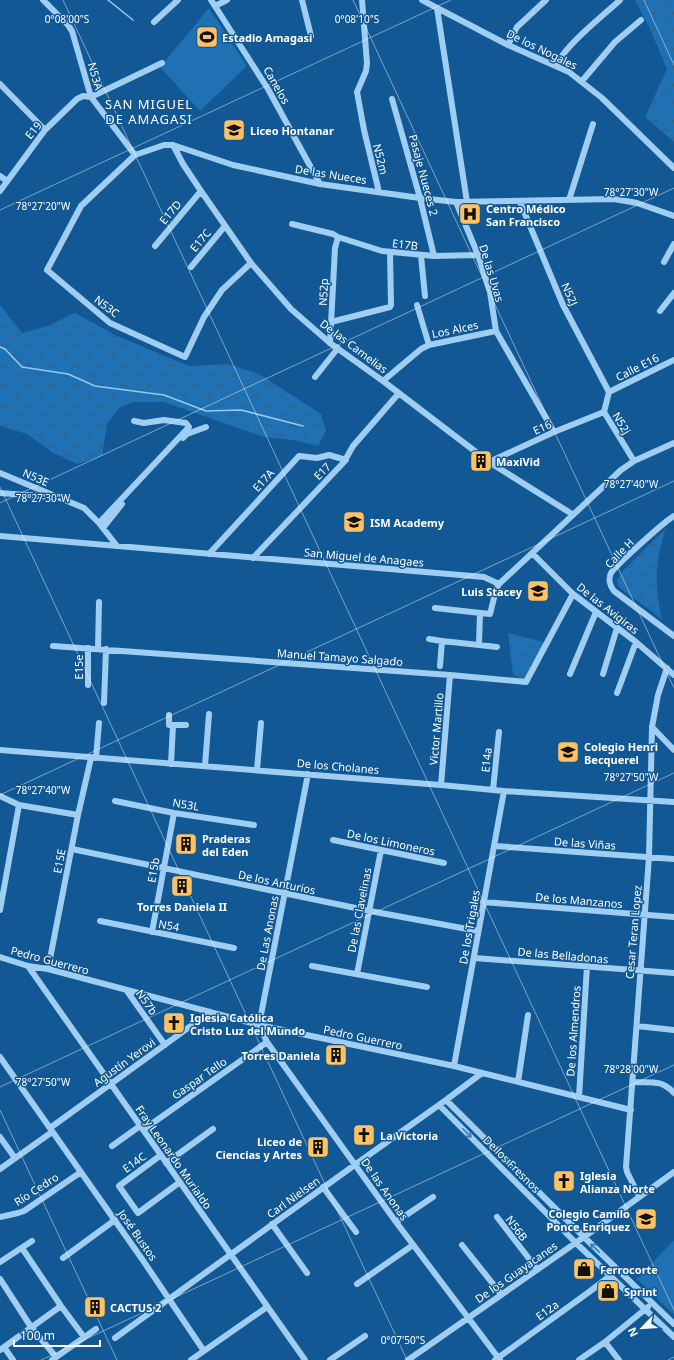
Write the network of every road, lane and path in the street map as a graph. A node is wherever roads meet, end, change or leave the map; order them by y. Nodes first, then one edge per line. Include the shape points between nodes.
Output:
1 (43, 0) edge
2 (178, 0) edge
3 (211, 0) edge
4 (228, 0) edge
5 (302, 0) edge
6 (362, 0) edge
7 (422, 0) edge
8 (546, 0) edge
9 (620, 0) edge
10 (215, 6) junction
11 (437, 8) junction
12 (641, 20) dead end
13 (154, 22) dead end
14 (311, 36) dead end
15 (508, 45) junction
16 (162, 63) dead end
17 (556, 66) junction
18 (582, 81) junction
19 (0, 84) edge
20 (92, 97) junction
21 (392, 99) dead end
22 (593, 124) dead end
23 (45, 130) junction
24 (173, 145) junction
25 (135, 155) junction
26 (674, 168) edge
27 (0, 176) edge
28 (7, 181) junction
29 (320, 184) junction
30 (0, 191) edge
31 (201, 191) junction
32 (379, 192) junction
33 (420, 198) junction
34 (569, 200) junction
35 (456, 202) junction
36 (467, 202) junction
37 (520, 202) junction
38 (674, 216) edge
39 (292, 224) dead end
40 (225, 226) junction
41 (337, 240) junction
42 (674, 244) edge
43 (155, 246) dead end
44 (390, 252) junction
45 (478, 255) junction
46 (421, 256) junction
47 (434, 256) junction
48 (664, 262) dead end
49 (251, 263) junction
50 (191, 267) dead end
51 (47, 270) joint
52 (674, 293) edge
53 (425, 296) dead end
54 (417, 305) dead end
55 (660, 312) dead end
56 (331, 322) junction
57 (496, 331) junction
58 (330, 343) junction
59 (429, 345) junction
60 (338, 348) junction
61 (674, 360) edge
62 (315, 377) dead end
63 (383, 381) junction
64 (609, 392) junction
65 (399, 393) junction
66 (604, 412) junction
67 (134, 421) dead end
68 (206, 427) dead end
69 (554, 432) junction
70 (674, 443) edge
71 (346, 460) junction
72 (634, 461) junction
73 (489, 462) junction
74 (0, 472) edge
75 (0, 493) edge
76 (59, 497) junction
77 (572, 514) junction
78 (674, 516) edge
79 (101, 525) junction
80 (0, 536) edge
81 (117, 546) junction
82 (532, 553) junction
83 (209, 554) junction
84 (253, 558) junction
85 (498, 584) junction
86 (573, 594) junction
87 (99, 602) dead end
88 (435, 608) dead end
89 (596, 612) junction
90 (480, 614) junction
91 (617, 628) junction
92 (673, 634) edge
93 (429, 639) dead end
94 (442, 641) junction
95 (636, 642) junction
96 (479, 645) junction
97 (53, 646) dead end
98 (497, 647) dead end
99 (88, 648) junction
100 (98, 649) junction
101 (106, 649) junction
102 (440, 666) dead end
103 (667, 668) junction
104 (450, 674) junction
105 (570, 674) dead end
106 (603, 674) dead end
107 (674, 675) edge
108 (88, 685) dead end
109 (617, 693) dead end
110 (104, 703) dead end
111 (209, 714) dead end
112 (169, 715) dead end
113 (99, 723) dead end
114 (261, 723) dead end
115 (173, 725) junction
116 (186, 725) dead end
117 (652, 727) junction
118 (499, 732) dead end
119 (0, 750) edge
120 (674, 750) edge
121 (94, 758) junction
122 (170, 764) junction
123 (205, 766) junction
124 (257, 770) junction
125 (308, 774) junction
126 (441, 785) junction
127 (493, 790) junction
128 (504, 791) junction
129 (0, 796) edge
130 (115, 801) dead end
131 (650, 801) junction
132 (674, 802) edge
133 (19, 805) junction
134 (174, 813) junction
135 (78, 815) junction
136 (254, 825) dead end
137 (333, 840) dead end
138 (495, 846) junction
139 (72, 849) junction
140 (381, 850) junction
141 (649, 857) junction
142 (674, 859) edge
143 (444, 863) dead end
144 (164, 869) junction
145 (285, 893) junction
146 (483, 902) junction
147 (0, 910) edge
148 (370, 911) junction
149 (646, 915) junction
150 (674, 917) edge
151 (100, 921) dead end
152 (478, 931) junction
153 (152, 932) junction
154 (234, 948) dead end
155 (474, 958) junction
156 (2, 959) edge
157 (28, 966) junction
158 (312, 966) dead end
159 (587, 966) junction
160 (48, 969) junction
161 (640, 971) junction
162 (674, 973) edge
163 (358, 974) junction
164 (427, 987) dead end
165 (127, 991) junction
166 (210, 1012) junction
167 (528, 1015) dead end
168 (259, 1025) junction
169 (637, 1026) junction
170 (674, 1030) edge
171 (267, 1042) junction
172 (165, 1045) junction
173 (0, 1057) edge
174 (454, 1066) junction
175 (482, 1073) junction
176 (518, 1082) junction
177 (633, 1082) junction
178 (110, 1084) junction
179 (674, 1094) edge
180 (578, 1097) junction
181 (446, 1100) junction
182 (439, 1106) junction
183 (631, 1110) junction
184 (141, 1128) junction
185 (212, 1129) dead end
186 (51, 1130) junction
187 (0, 1137) edge
188 (112, 1146) dead end
189 (161, 1155) junction
190 (15, 1158) junction
191 (166, 1162) junction
192 (356, 1164) junction
193 (511, 1164) junction
194 (0, 1169) edge
195 (504, 1171) junction
196 (80, 1172) junction
197 (674, 1172) edge
198 (180, 1182) junction
199 (323, 1187) junction
200 (639, 1196) junction
201 (433, 1198) dead end
202 (554, 1207) junction
203 (547, 1214) junction
204 (0, 1217) edge
205 (497, 1218) dead end
206 (115, 1220) junction
207 (396, 1222) junction
208 (272, 1224) junction
209 (356, 1232) dead end
210 (584, 1237) junction
211 (32, 1242) dead end
212 (575, 1242) junction
213 (413, 1245) junction
214 (462, 1245) dead end
215 (22, 1248) junction
216 (231, 1254) junction
217 (63, 1258) dead end
218 (0, 1262) edge
219 (536, 1269) junction
220 (307, 1273) dead end
221 (610, 1276) junction
222 (0, 1279) edge
223 (357, 1284) dead end
224 (501, 1294) junction
225 (168, 1299) junction
226 (653, 1304) junction
227 (61, 1306) junction
228 (267, 1307) junction
229 (645, 1310) junction
230 (469, 1317) junction
231 (674, 1324) edge
232 (31, 1327) junction
233 (96, 1329) dead end
234 (365, 1336) dead end
235 (84, 1337) junction
236 (674, 1337) edge
237 (115, 1338) dead end
238 (605, 1342) junction
239 (2, 1349) edge
240 (204, 1351) junction
241 (54, 1359) edge
242 (301, 1359) edge
243 (498, 1359) edge
244 (13, 1360) edge
245 (191, 1360) edge
246 (330, 1360) edge
247 (408, 1360) edge
248 (578, 1360) edge
249 (619, 1360) edge

1 - 20 street, N53A via 72,31
2 - 13 street
3 - 10 street, Canelos
4 - 10 street
5 - 14 street
6 - 32 street, N52m via 366,71 357,92
7 - 11 street, De los Nogales
8 - 15 street via 517,27
9 - 17 street via 561,56
10 - 29 street, Canelos via 268,89
11 - 15 street, De los Nogales
11 - 36 street
12 - 18 street via 615,42
15 - 17 street, De los Nogales
16 - 20 street, E19
17 - 18 street, De los Nogales
18 - 26 street, De los Nogales
19 - 23 street
20 - 23 street, E19 via 83,96 77,99
20 - 25 street, N53A
21 - 33 street, Pasaje Nueces 2
22 - 34 street
23 - 28 street, E19
24 - 25 street, De las Nueces via 164,145
24 - 29 street, De las Nueces via 233,165
24 - 31 street, De las Camelias
25 - 51 street, De las Nueces via 81,206
27 - 28 street
28 - 30 street, E19
29 - 32 street, De las Nueces
31 - 40 street, De las Camelias
31 - 43 street, E17D
32 - 33 street, De las Nueces
33 - 35 street, De las Nueces
33 - 47 street, Pasaje Nueces 2
34 - 37 street, De las Nueces
34 - 38 street, De las Nueces via 614,199 638,203
35 - 36 street, De las Nueces
35 - 45 street, De las Uvas
36 - 37 street, De las Nueces
37 - 64 street, N52J via 563,304
39 - 41 street, E17B via 333,234
40 - 49 street, De las Camelias
40 - 50 street, E17C
41 - 44 street, E17B
41 - 56 street, N52p
42 - 48 street
44 - 46 street, E17B
44 - 56 street via 390,307
45 - 47 street, E17B
45 - 57 street, De las Uvas via 490,292
46 - 47 street, E17B
46 - 53 street
49 - 51 street, N53C via 222,290 204,317 185,357 110,323
49 - 58 street, De las Camelias via 291,309
52 - 55 street
54 - 59 street
56 - 58 street, N52p
57 - 59 street, Los Alces
57 - 69 street, De las Uvas
58 - 60 street, De las Camelias
59 - 63 street, Los Alces
60 - 62 street
60 - 63 street, De las Camelias
61 - 64 street, Calle E16
63 - 65 street, De las Camelias
64 - 66 street, N52j
65 - 71 street, E17 via 353,446
65 - 73 street, De las Camelias
66 - 69 street, E16
66 - 72 street, N52j
67 - 79 street via 144,423 164,420 186,423 189,427
68 - 79 street via 187,434
69 - 73 street, E16
70 - 72 street
71 - 83 street, E17A via 329,455 317,458 299,456
71 - 84 street, E17
72 - 77 street
73 - 77 street, De las Camelias
74 - 76 street, N53E
75 - 76 street
76 - 79 street, N53E via 84,508
77 - 82 street
78 - 92 street, Calle H via 624,560 611,573 610,579 614,590
79 - 81 street, N53E
80 - 81 street, San Miguel de Anagaes
81 - 83 street, San Miguel de Anagaes
82 - 85 street
82 - 86 street, De las Avigiras
83 - 84 street, San Miguel de Anagaes
84 - 85 street, San Miguel de Anagaes via 484,576
85 - 90 street via 491,612
86 - 89 street, De las Avigiras
86 - 104 street, Manuel Tamayo Salgado via 526,682
87 - 100 street
88 - 90 street
89 - 91 street, De las Avigiras
89 - 105 street
90 - 96 street
91 - 95 street, De las Avigiras
91 - 106 street
93 - 94 street
94 - 96 street
94 - 102 street
95 - 103 street, De las Avigiras
95 - 109 street
96 - 98 street
97 - 99 street, Manuel Tamayo Salgado
99 - 100 street, Manuel Tamayo Salgado
99 - 108 street, E15e
100 - 101 street, Manuel Tamayo Salgado
101 - 104 street, Manuel Tamayo Salgado
101 - 110 street
103 - 107 street, De las Avigiras
103 - 117 street, Cesar Teran Lopez via 658,695
104 - 126 street, Victor Martillo
111 - 123 street
112 - 115 street via 169,725
113 - 121 street, E15E
114 - 124 street
115 - 116 street
115 - 122 street
117 - 120 street
117 - 131 street, Cesar Teran Lopez
118 - 127 street, E14a
119 - 121 street, De los Cholanes
121 - 122 street, De los Cholanes
121 - 135 street, E15E
122 - 123 street, De los Cholanes
123 - 124 street, De los Cholanes
124 - 125 street, De los Cholanes
125 - 126 street, De los Cholanes
125 - 145 street, De Las Anonas
126 - 127 street, De los Cholanes
127 - 128 street, De los Cholanes
128 - 131 street, De los Cholanes
128 - 138 street, De los Trigales
129 - 133 street
130 - 134 street, N53L
131 - 132 street, De los Cholanes
131 - 141 street, Cesar Teran Lopez
133 - 135 street
133 - 147 street
134 - 136 street, N53L
134 - 144 street, E15b
135 - 139 street, E15E
137 - 140 street, De los Limoneros
138 - 141 street, De las Viñas
138 - 146 street, De los Trigales
139 - 144 street, De los Anturios
139 - 160 street, E15E
140 - 143 street, De los Limoneros
140 - 148 street, De las Clavelinas
141 - 142 street, De las Viñas
141 - 149 street, Cesar Teran Lopez
144 - 145 street, De los Anturios
144 - 153 street, E15b
145 - 148 street, De los Anturios
145 - 168 street, De Las Anonas
146 - 149 street, De los Manzanos
146 - 152 street, De los Trigales
148 - 152 street, De los Anturios
148 - 163 street, De las Clavelinas
149 - 150 street, De los Manzanos
149 - 161 street, Cesar Teran Lopez
151 - 153 street, N54
152 - 155 street, De los Trigales
153 - 154 street, N54
155 - 159 street, De las Belladonas
155 - 174 street, De los Trigales
156 - 157 street, Pedro Guerrero
157 - 160 street, Pedro Guerrero
157 - 178 street, Fray Leonardo Murialdo
158 - 163 street
159 - 161 street, De las Belladonas
159 - 180 street, De los Almendros
160 - 165 street, Pedro Guerrero
161 - 162 street, De las Belladonas
161 - 169 street, Cesar Teran Lopez
163 - 164 street
165 - 166 street, Pedro Guerrero
165 - 172 street, N57b
166 - 168 street, Pedro Guerrero
166 - 172 street, Agustín Yerovi
167 - 176 street
168 - 171 street, De las Anonas
168 - 174 street, Pedro Guerrero
169 - 170 street
169 - 177 street, Cesar Teran Lopez
171 - 184 street, Gaspar Tello
171 - 192 street, De las Anonas
172 - 178 street, Agustín Yerovi
173 - 186 street, José Bustos
174 - 175 street, Pedro Guerrero
175 - 176 street, Pedro Guerrero
175 - 181 street, Carl Nielsen
176 - 180 street, Pedro Guerrero
177 - 179 street via 661,1083 668,1086
177 - 183 street, Cesar Teran Lopez
178 - 184 street, Fray Leonardo Murialdo
178 - 186 street, Agustín Yerovi
180 - 183 street, Pedro Guerrero
181 - 182 street, Carl Nielsen
181 - 193 street, De los Fresnos
182 - 192 street, Carl Nielsen
182 -> 195 street, De los Fresnos
183 - 200 street, Cesar Teran Lopez via 626,1167
184 - 188 street, Gaspar Tello
184 - 189 street, Fray Leonardo Murialdo
185 - 191 street
186 - 190 street, Agustín Yerovi
186 - 196 street, José Bustos
187 - 190 street
189 - 191 street, Fray Leonardo Murialdo
189 - 198 street, E14C via 119,1186 138,1213
190 - 194 street, Agustín Yerovi
191 - 198 street, Fray Leonardo Murialdo
192 - 199 street, Carl Nielsen
192 - 207 street, De las Anonas
193 - 195 street
193 - 202 street, De los Fresnos
195 - 203 street, De los Fresnos
196 - 204 street, Río Cedro via 24,1211
196 - 206 street, José Bustos
197 - 200 street, De los Guayacanes
198 - 216 street, Fray Leonardo Murialdo
199 - 208 street, Carl Nielsen
199 - 209 street
200 - 210 street, De los Guayacanes
201 - 207 street
202 - 203 street
202 - 210 street, De los Fresnos
203 - 212 street, De los Fresnos
205 - 219 street, N56B
206 - 217 street
206 - 225 street, José Bustos
207 - 213 street, De las Anonas
208 - 216 street, Carl Nielsen
208 - 220 street
210 - 212 street, De los Guayacanes
226 -> 210 street, De los Fresnos
211 - 215 street
212 - 219 street, De los Guayacanes
212 - 221 street, De los Fresnos
213 - 223 street
213 - 230 street, De las Anonas
214 - 224 street
215 - 218 street
215 - 227 street
216 - 225 street, Carl Nielsen
216 - 228 street, Fray Leonardo Murialdo
219 - 224 street, De los Guayacanes
221 - 229 street, De los Fresnos
221 - 243 street, E12a
222 - 232 street
224 - 230 street, De los Guayacanes
225 - 237 street, Carl Nielsen
225 - 240 street, José Bustos
226 - 229 street
226 - 231 street, De los Fresnos
227 - 232 street
227 - 235 street
228 - 240 street
228 - 242 street, Fray Leonardo Murialdo
229 - 236 street, De los Fresnos
229 - 238 street
230 - 243 street, De las Anonas
230 - 247 street, De los Guayacanes
232 - 239 street
232 - 241 street
233 - 235 street
234 - 246 street
235 - 241 street
238 - 248 street
238 - 249 street
239 - 244 street
240 - 245 street

